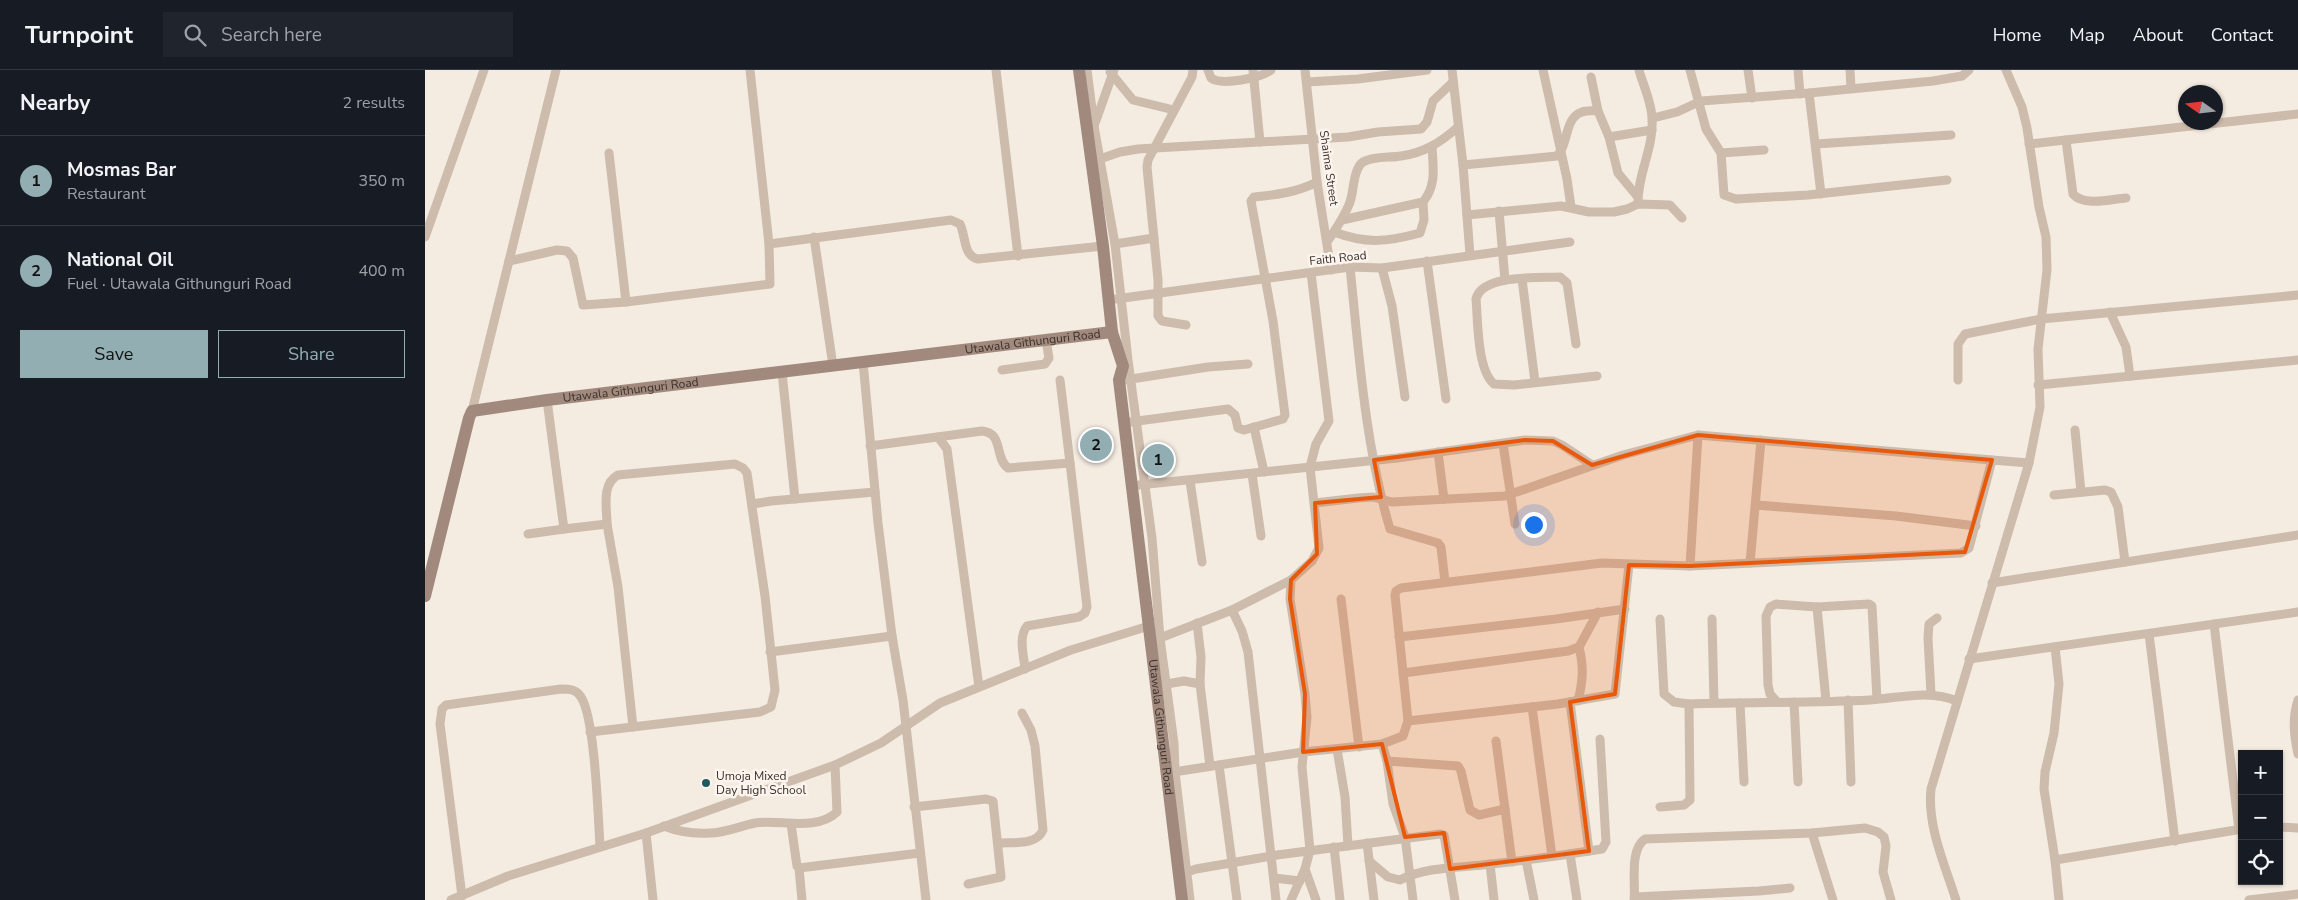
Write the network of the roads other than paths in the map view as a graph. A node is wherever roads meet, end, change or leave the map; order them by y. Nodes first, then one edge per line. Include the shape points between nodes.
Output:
1 (484, 70) edge
2 (556, 70) edge
3 (561, 70) edge
4 (750, 70) edge
5 (996, 70) edge
6 (1079, 70) edge
7 (1087, 70) edge
8 (1193, 70) edge
9 (1208, 70) edge
10 (1271, 70) edge
11 (1305, 70) edge
12 (1424, 70) edge
13 (1452, 70) edge
14 (1543, 70) edge
15 (1639, 70) edge
16 (1690, 70) edge
17 (1748, 70) edge
18 (1798, 70) edge
19 (1850, 70) edge
20 (1969, 70) edge
21 (2006, 70) edge
22 (1112, 72) edge
23 (1254, 74) edge
24 (1591, 77) dead end
25 (1307, 82) junction
26 (1453, 82) junction
27 (1851, 88) junction
28 (1805, 94) junction
29 (1752, 98) junction
30 (1698, 102) junction
31 (1174, 110) junction
32 (1598, 111) junction
33 (2298, 114) edge
34 (1653, 118) junction
35 (1094, 126) junction
36 (1458, 126) junction
37 (1652, 130) junction
38 (1951, 135) dead end
39 (1609, 137) junction
40 (1312, 139) junction
41 (2066, 140) junction
42 (1260, 142) junction
43 (1816, 144) junction
44 (2029, 144) junction
45 (1432, 146) junction
46 (1154, 148) junction
47 (1764, 150) dead end
48 (1561, 152) junction
49 (609, 153) dead end
50 (1721, 153) junction
51 (1100, 159) junction
52 (1463, 165) junction
53 (1947, 180) dead end
54 (1317, 182) junction
55 (1821, 194) junction
56 (2126, 198) dead end
57 (1638, 200) junction
58 (1423, 202) junction
59 (1571, 207) junction
60 (1499, 211) junction
61 (429, 214) edge
62 (1467, 215) junction
63 (1683, 218) dead end
64 (1342, 220) junction
65 (1334, 232) junction
66 (425, 237) edge
67 (814, 237) junction
68 (1154, 238) junction
69 (1327, 242) junction
70 (1570, 242) dead end
71 (769, 244) junction
72 (1109, 245) junction
73 (1503, 250) junction
74 (1470, 255) junction
75 (1018, 256) junction
76 (509, 261) junction
77 (1427, 261) junction
78 (1349, 267) junction
79 (1382, 268) junction
80 (1331, 270) junction
81 (1311, 273) junction
82 (1266, 279) junction
83 (1522, 279) junction
84 (1505, 280) junction
85 (1157, 292) junction
86 (2298, 295) edge
87 (1122, 298) junction
88 (1109, 300) junction
89 (627, 302) junction
90 (2109, 312) junction
91 (2041, 319) junction
92 (1186, 325) dead end
93 (1113, 332) junction
94 (1046, 340) junction
95 (1576, 344) dead end
96 (2298, 360) edge
97 (863, 362) junction
98 (1248, 364) dead end
99 (833, 366) junction
100 (1002, 370) dead end
101 (782, 372) junction
102 (1597, 376) dead end
103 (2130, 376) junction
104 (1060, 380) dead end
105 (1124, 380) junction
106 (1958, 380) dead end
107 (1535, 382) junction
108 (2038, 384) junction
109 (1405, 397) dead end
110 (1446, 399) dead end
111 (547, 400) junction
112 (473, 411) junction
113 (1131, 422) junction
114 (1254, 427) junction
115 (2075, 430) dead end
116 (1698, 435) junction
117 (937, 437) junction
118 (1761, 440) junction
119 (1503, 444) junction
120 (870, 446) junction
121 (1438, 452) junction
122 (1374, 460) junction
123 (1992, 460) junction
124 (1070, 463) junction
125 (2029, 463) junction
126 (1592, 465) junction
127 (1310, 467) junction
128 (1264, 472) junction
129 (1253, 474) junction
130 (1190, 481) junction
131 (1138, 485) junction
132 (875, 492) junction
133 (2081, 492) junction
134 (1510, 495) junction
135 (2054, 496) dead end
136 (795, 499) junction
137 (1381, 499) junction
138 (1444, 499) junction
139 (1315, 503) junction
140 (753, 504) junction
141 (1756, 506) junction
142 (607, 524) junction
143 (1515, 524) dead end
144 (1976, 526) junction
145 (564, 529) junction
146 (528, 534) dead end
147 (1261, 536) dead end
148 (2298, 536) edge
149 (1202, 562) dead end
150 (2125, 562) junction
151 (1750, 563) junction
152 (1629, 565) junction
153 (1690, 566) junction
154 (1291, 580) junction
155 (1445, 582) junction
156 (1992, 583) junction
157 (425, 596) edge
158 (1341, 599) dead end
159 (1817, 607) junction
160 (1625, 609) junction
161 (1232, 610) junction
162 (1598, 612) junction
163 (2298, 612) edge
164 (1937, 618) dead end
165 (1660, 619) dead end
166 (1712, 619) dead end
167 (1197, 622) junction
168 (2214, 624) junction
169 (1149, 626) junction
170 (2149, 634) junction
171 (892, 636) junction
172 (1160, 638) junction
173 (1399, 638) junction
174 (1579, 647) junction
175 (2055, 647) junction
176 (1157, 650) junction
177 (770, 652) junction
178 (1969, 658) junction
179 (1025, 669) junction
180 (1403, 673) junction
181 (1200, 684) junction
182 (1162, 685) junction
183 (979, 687) junction
184 (1931, 694) junction
185 (1877, 699) junction
186 (1848, 700) junction
187 (2298, 700) edge
188 (1826, 701) junction
189 (1957, 701) junction
190 (1574, 702) junction
191 (1777, 702) junction
192 (1794, 702) junction
193 (1714, 703) junction
194 (1740, 703) junction
195 (1689, 704) junction
196 (1532, 707) junction
197 (1022, 713) dead end
198 (1408, 722) junction
199 (906, 726) junction
200 (633, 727) junction
201 (590, 732) junction
202 (1600, 739) dead end
203 (1496, 741) dead end
204 (1382, 744) junction
205 (1359, 746) junction
206 (1337, 749) junction
207 (1303, 752) junction
208 (2298, 754) edge
209 (1261, 759) junction
210 (1387, 760) junction
211 (835, 765) junction
212 (1215, 766) junction
213 (1171, 772) junction
214 (1745, 782) dead end
215 (1798, 782) dead end
216 (1851, 782) dead end
217 (914, 807) junction
218 (1660, 807) dead end
219 (1505, 809) junction
220 (2238, 814) edge
221 (791, 824) junction
222 (664, 826) junction
223 (2283, 827) edge
224 (2298, 828) edge
225 (2238, 830) edge
226 (646, 833) junction
227 (1812, 833) junction
228 (1405, 837) junction
229 (2175, 841) junction
230 (999, 843) junction
231 (1367, 843) junction
232 (600, 846) junction
233 (1348, 846) junction
234 (1334, 847) junction
235 (1310, 850) junction
236 (1589, 851) junction
237 (920, 853) junction
238 (1570, 854) junction
239 (1271, 856) junction
240 (1552, 856) junction
241 (1526, 860) junction
242 (2055, 860) junction
243 (1369, 861) junction
244 (1512, 862) junction
245 (1233, 863) junction
246 (1490, 864) junction
247 (799, 868) junction
248 (1305, 869) junction
249 (1450, 869) junction
250 (1183, 873) junction
251 (1409, 875) junction
252 (1274, 878) junction
253 (1300, 881) junction
254 (968, 884) dead end
255 (1790, 888) dead end
256 (2298, 894) edge
257 (462, 896) junction
258 (1705, 897) edge
259 (1635, 898) edge
260 (2285, 898) edge
261 (451, 900) edge
262 (653, 900) edge
263 (802, 900) edge
264 (926, 900) edge
265 (1182, 900) edge
266 (1190, 900) edge
267 (1237, 900) edge
268 (1276, 900) edge
269 (1291, 900) edge
270 (1317, 900) edge
271 (1340, 900) edge
272 (1374, 900) edge
273 (1413, 900) edge
274 (1455, 900) edge
275 (1494, 900) edge
276 (1534, 900) edge
277 (1577, 900) edge
278 (1833, 900) edge
279 (1891, 900) edge
280 (1956, 900) edge
281 (2059, 900) edge
282 (2249, 900) edge

1 - 61 street
2 - 3 street
2 - 76 street
4 - 71 street
5 - 75 street
6 - 72 street
7 - 35 street
8 - 31 street
9 - 23 street via 1211,78 1217,81
10 - 23 street
11 - 25 street, Shaima Street
12 - 25 street
13 - 26 street
14 - 48 street
15 - 34 street
16 - 30 street
17 - 29 street
18 - 28 street
19 - 27 street
20 - 27 street via 1962,76 1933,81
21 - 44 street via 2022,107
22 - 31 street via 1133,100
22 - 35 street
23 - 42 street
24 - 32 street
25 - 40 street, Shaima Street
26 - 36 street
26 - 40 street via 1433,101 1427,122 1421,129
27 - 28 street
28 - 29 street
28 - 43 street
29 - 30 street
30 - 34 street
30 - 50 street via 1711,140
31 - 46 street
32 - 39 street
32 - 48 street via 1580,112 1575,116 1568,127
33 - 41 street
34 - 37 street
35 - 51 street
36 - 45 street
36 - 52 street
37 - 39 street
37 - 57 street
38 - 43 street
39 - 57 street via 1620,177
40 - 42 street
40 - 54 street, Shaima Street
41 - 44 street
41 - 56 street via 2079,200
42 - 46 street
43 - 55 street
44 - 91 street via 2046,237 2047,270
45 - 58 street via 1434,182
45 - 64 street via 1408,155 1362,163
46 - 51 street via 1119,152
46 - 68 street via 1147,167
47 - 50 street
48 - 52 street via 1550,158
48 - 59 street
49 - 89 street
50 - 55 street via 1722,182 1727,198
51 - 72 street
52 - 62 street
53 - 55 street
54 - 69 street, Shaima Street
54 - 82 street via 1279,195 1254,197 1251,201
57 - 59 street via 1627,210 1615,212 1589,212
57 - 63 street via 1671,205
58 - 64 street
58 - 65 street via 1424,220 1420,233 1359,241
59 - 60 street
60 - 62 street
60 - 73 street
61 - 66 street
62 - 74 street
64 - 65 street
65 - 69 street
67 - 71 street
67 - 75 street via 951,220 960,224 967,253 971,257
67 - 99 street
68 - 72 street
68 - 85 street
69 - 80 street, Shaima Street
70 - 73 street, Faith Road
71 - 89 street via 769,284
72 - 75 street
72 - 87 street
72 - 88 street
73 - 74 street, Faith Road
73 - 84 street
74 - 77 street, Faith Road
76 - 89 street via 557,250 567,251 573,258 583,305
76 - 112 street
77 - 79 street, Faith Road
77 - 110 street
78 - 79 street, Faith Road
78 - 80 street, Faith Road
78 - 122 street
79 - 109 street via 1392,306
80 - 81 street, Faith Road
81 - 82 street, Faith Road
81 - 127 street via 1329,421 1316,444
82 - 85 street, Faith Road
82 - 114 street via 1285,415 1278,422
83 - 84 street
83 - 95 street via 1561,277 1567,283
83 - 107 street
84 - 107 street via 1482,288 1475,299 1485,373 1494,384
85 - 87 street, Faith Road
85 - 92 street via 1160,320
86 - 90 street
87 - 88 street, Faith Road
87 - 105 street
88 - 93 street
90 - 91 street
90 - 103 street via 2126,347
91 - 106 street via 1965,334 1958,344
91 - 108 street
93 - 94 street, Utawala Githunguri Road
93 - 105 street, Utawala Githunguri Road
94 - 97 street, Utawala Githunguri Road
94 - 100 street via 1049,358 1045,364
96 - 103 street
97 - 99 street, Utawala Githunguri Road
97 - 120 street
98 - 105 street
99 - 101 street, Utawala Githunguri Road
101 - 111 street, Utawala Githunguri Road
101 - 136 street
102 - 107 street
103 - 108 street
104 - 124 street
105 - 113 street, Utawala Githunguri Road
108 - 125 street via 2040,407
111 - 112 street, Utawala Githunguri Road
111 - 145 street
112 - 157 street
113 - 114 street via 1228,410 1235,415 1241,430
113 - 131 street, Utawala Githunguri Road
114 - 128 street
115 - 133 street
116 - 118 street
116 - 126 street
116 - 153 street
117 - 120 street
117 - 124 street via 989,432 995,436 1003,463 1008,468
117 - 183 street via 947,449
118 - 123 street
118 - 141 street
119 - 121 street
119 - 126 street via 1525,440 1553,441
119 - 134 street
120 - 132 street
121 - 122 street
121 - 138 street
122 - 127 street
122 - 137 street
123 - 125 street
123 - 144 street
124 - 179 street via 1087,607 1079,616 1027,626 1022,640
125 - 156 street
126 - 134 street
127 - 128 street
127 - 139 street
128 - 129 street
129 - 130 street
129 - 147 street
130 - 131 street
130 - 149 street
131 - 169 street, Utawala Githunguri Road
131 - 172 street via 1153,538
132 - 136 street
132 - 171 street
133 - 135 street
133 - 150 street via 2105,490 2115,496
134 - 138 street
134 - 143 street
136 - 140 street
137 - 138 street via 1393,502
137 - 139 street
137 - 155 street via 1390,529 1438,543
139 - 154 street via 1319,548
140 - 142 street via 747,473 735,464 618,475 608,483
140 - 177 street
141 - 144 street via 1841,511
141 - 151 street
142 - 145 street
142 - 200 street via 618,587
144 - 151 street via 1969,548 1961,553
145 - 146 street
148 - 150 street
150 - 156 street
151 - 153 street
152 - 153 street
152 - 155 street via 1602,563
152 - 160 street
154 - 161 street
154 - 207 street via 1290,598 1307,717
155 - 173 street via 1396,591
156 - 178 street
158 - 205 street
159 - 185 street via 1867,603 1872,606
159 - 188 street
159 - 191 street via 1776,604 1768,609 1768,685
160 - 162 street
160 - 190 street via 1615,694
161 - 167 street
161 - 209 street via 1243,631 1248,652
162 - 173 street
162 - 174 street
163 - 168 street
164 - 184 street via 1929,624
165 - 195 street via 1664,694 1673,702
166 - 193 street
167 - 172 street
167 - 181 street
168 - 170 street
168 - 220 street
169 - 176 street, Utawala Githunguri Road
169 - 179 street via 1071,650
170 - 175 street
170 - 229 street
171 - 177 street
171 - 199 street
172 - 176 street
173 - 180 street
174 - 180 street
174 - 190 street via 1583,681
175 - 178 street
175 - 242 street via 2059,684 2044,789
176 - 182 street, Utawala Githunguri Road
177 - 200 street via 775,690 771,707 760,712
178 - 189 street
179 - 183 street
180 - 198 street
181 - 182 street via 1184,681
181 - 212 street
182 - 213 street, Utawala Githunguri Road
183 - 199 street via 940,703
184 - 185 street
184 - 189 street
185 - 186 street
186 - 188 street
186 - 216 street
187 - 208 street via 2293,732
188 - 192 street
189 - 280 street via 1935,770 1930,804
190 - 196 street
190 - 236 street
191 - 192 street
191 - 194 street
192 - 215 street
193 - 194 street
193 - 195 street
194 - 214 street
195 - 218 street via 1690,800 1684,805
196 - 198 street
196 - 240 street
197 - 230 street via 1035,746 1043,830 1034,841
198 - 204 street via 1403,736
199 - 211 street via 881,743
199 - 217 street
200 - 201 street
201 - 232 street
201 - 257 street via 586,707 580,695 573,690 459,702 442,709 440,724
202 - 236 street via 1606,842 1602,849
203 - 219 street
204 - 205 street
204 - 210 street
205 - 206 street
206 - 207 street
206 - 233 street via 1345,797
207 - 209 street
207 - 235 street
209 - 212 street
209 - 239 street
210 - 219 street via 1458,766 1470,810 1479,815
210 - 228 street via 1393,804
211 - 221 street via 837,812 829,818
211 - 222 street
212 - 213 street
212 - 245 street
213 - 250 street, Utawala Githunguri Road
217 - 230 street via 990,799 993,801
217 - 237 street
219 - 244 street
221 - 222 street via 757,823 711,834
221 - 247 street
222 - 226 street
223 - 224 street
225 - 229 street
226 - 232 street
226 - 262 street
227 - 259 street via 1654,838 1641,842 1636,856
227 - 278 street
227 - 279 street via 1865,828 1884,837 1883,872
228 - 231 street
228 - 249 street via 1444,835
228 - 251 street
229 - 242 street
230 - 254 street via 1001,877
231 - 233 street
231 - 243 street
232 - 257 street via 508,876
233 - 234 street
234 - 235 street
234 - 271 street
235 - 239 street
235 - 248 street
236 - 238 street
237 - 247 street
237 - 264 street
238 - 240 street
238 - 277 street
239 - 245 street
239 - 252 street
240 - 241 street
241 - 244 street
241 - 276 street
242 - 281 street
243 - 251 street via 1394,879 1400,880
243 - 272 street
244 - 246 street
245 - 250 street
245 - 267 street
246 - 249 street
246 - 275 street
247 - 263 street
248 - 253 street
248 - 270 street
249 - 251 street
249 - 274 street
250 - 265 street, Utawala Githunguri Road
250 - 266 street
251 - 273 street
252 - 253 street
252 - 268 street
253 - 269 street
255 - 258 street
256 - 260 street
257 - 261 street
258 - 259 street
260 - 282 street

